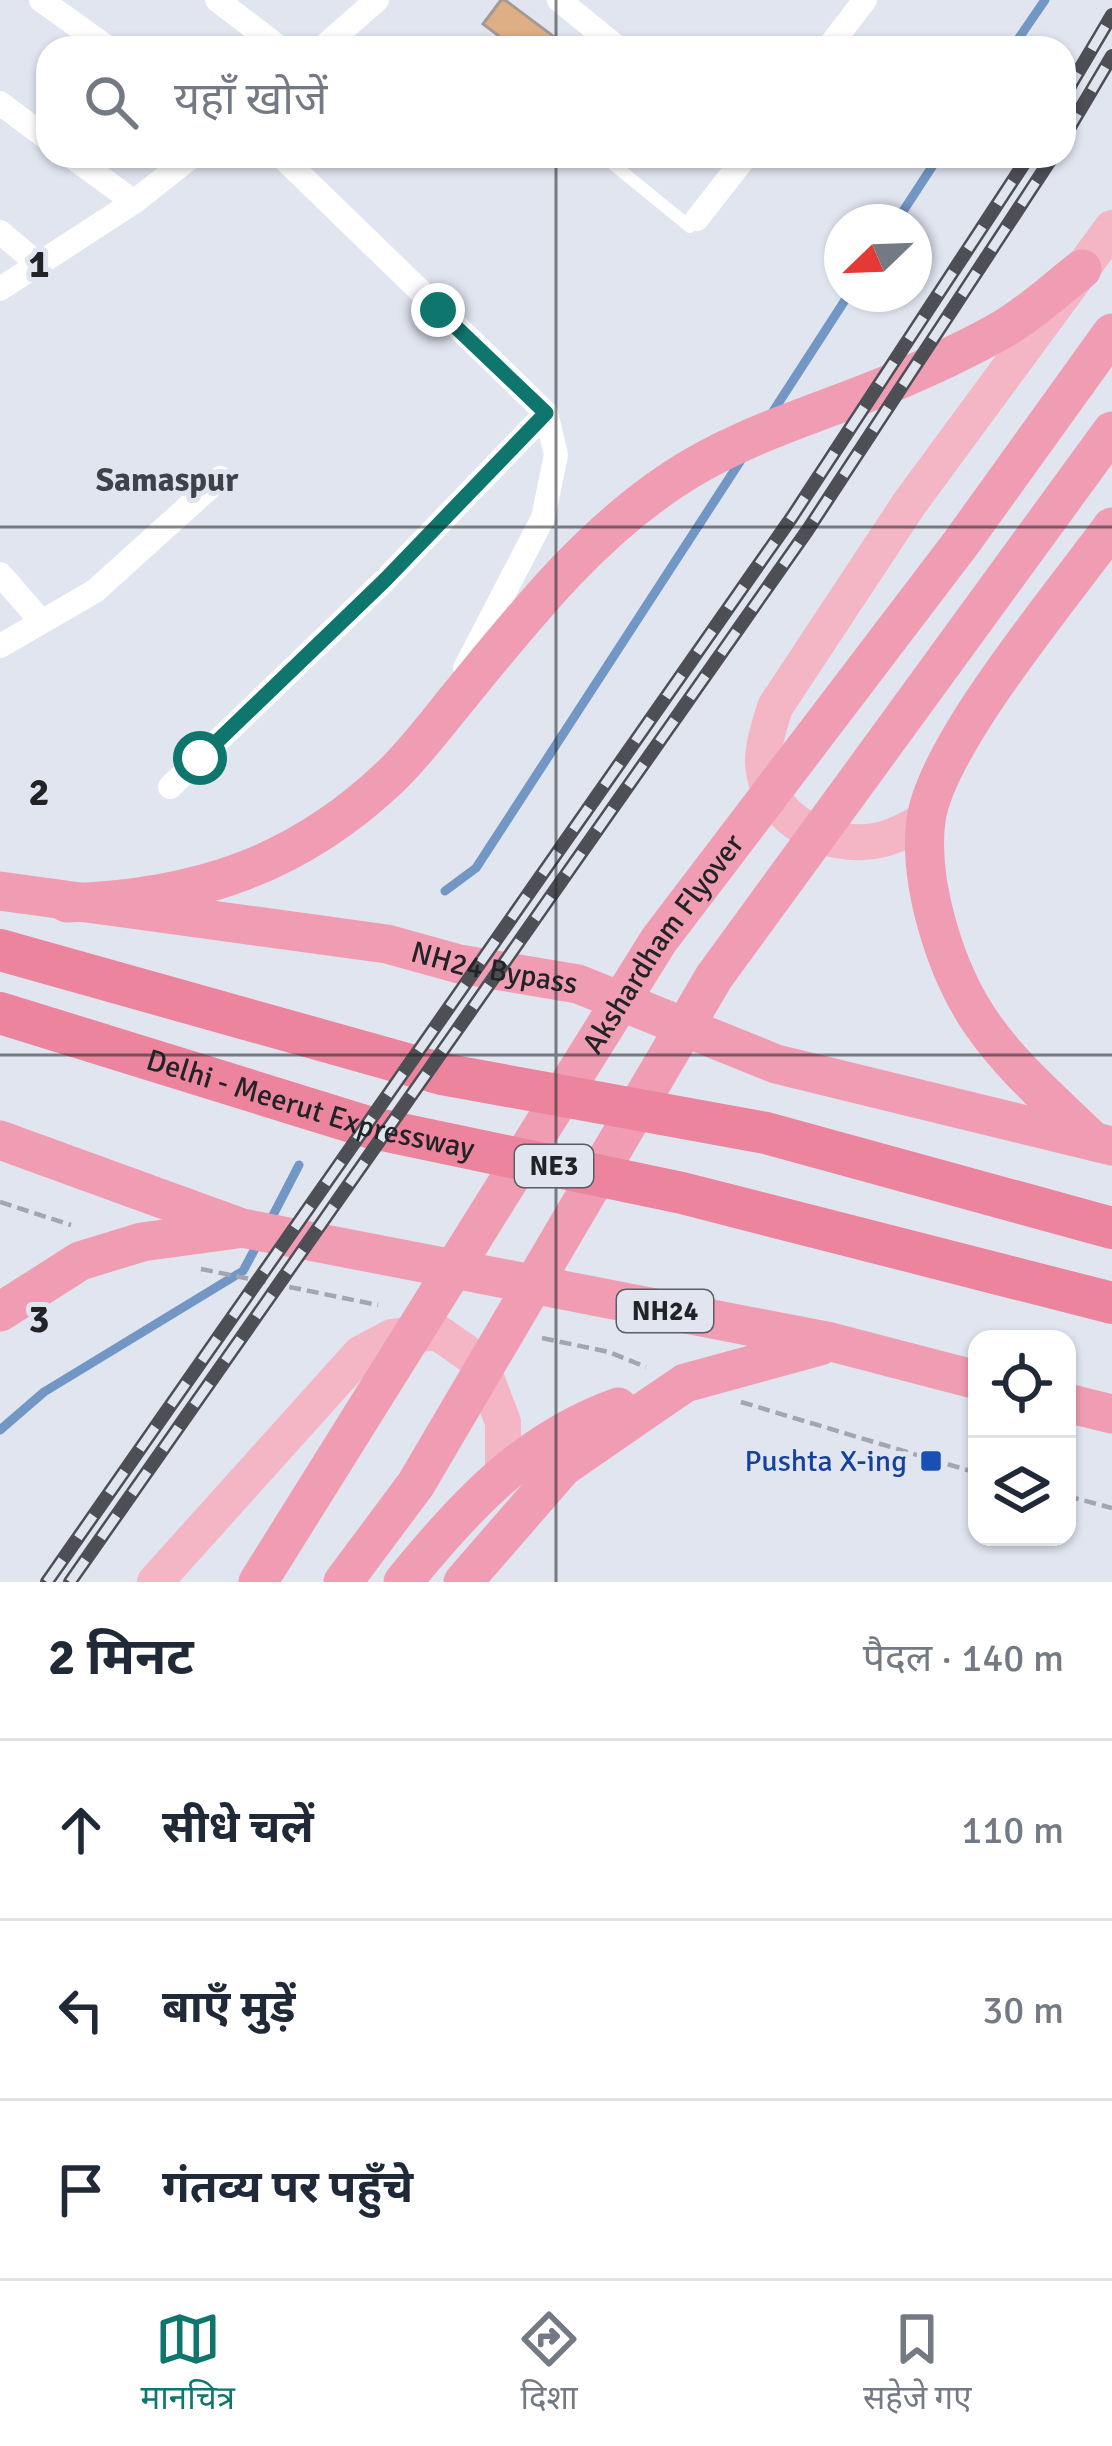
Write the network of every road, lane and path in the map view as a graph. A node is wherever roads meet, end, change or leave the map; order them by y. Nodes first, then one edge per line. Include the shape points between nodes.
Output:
1 (41, 0) edge
2 (217, 0) edge
3 (377, 0) edge
4 (559, 0) edge
5 (865, 0) edge
6 (90, 36) edge
7 (264, 36) edge
8 (336, 36) edge
9 (603, 36) edge
10 (837, 36) edge
11 (0, 103) edge
12 (36, 130) edge
13 (87, 168) edge
14 (177, 168) edge
15 (293, 168) edge
16 (618, 168) edge
17 (737, 168) edge
18 (134, 202) junction
19 (697, 218) joint
20 (1112, 228) edge
21 (0, 232) edge
22 (38, 264) junction
23 (1082, 268) junction
24 (0, 289) edge
25 (1112, 334) edge
26 (546, 413) junction
27 (1112, 430) edge
28 (220, 478) dead end
29 (1112, 527) edge
30 (0, 574) edge
31 (40, 622) junction
32 (0, 646) edge
33 (432, 728) junction
34 (170, 788) dead end
35 (926, 819) junction
36 (0, 891) edge
37 (67, 903) junction
38 (0, 950) edge
39 (0, 1013) edge
40 (0, 1139) edge
41 (1102, 1144) edge
42 (242, 1228) junction
43 (1112, 1228) edge
44 (219, 1275) dead end
45 (246, 1280) dead end
46 (1112, 1303) edge
47 (0, 1312) edge
48 (831, 1342) junction
49 (609, 1352) dead end
50 (968, 1378) edge
51 (685, 1383) junction
52 (1076, 1405) edge
53 (1112, 1414) edge
54 (968, 1470) edge
55 (503, 1472) junction
56 (1076, 1498) edge
57 (1112, 1508) edge
58 (155, 1582) edge
59 (258, 1582) edge
60 (343, 1582) edge
61 (404, 1582) edge
62 (463, 1582) edge

1 - 6 street
2 - 7 street
3 - 8 street
4 - 9 street
5 - 10 street
11 - 12 street
13 - 18 street
14 - 18 street
15 - 26 street
16 - 19 lane via 690,227
17 - 19 street
18 - 22 street
20 - 23 main road
21 - 22 street
22 - 24 street
23 - 33 highway via 1004,329 674,479 570,563
23 - 35 main road via 908,504 775,707 764,774 789,819 843,842 872,842
25 - 59 highway, Akshardham Flyover via 659,940
26 - 33 street via 556,455 543,518
26 - 34 street
27 - 60 highway, Akshardham Flyover via 714,977 416,1484
28 - 31 street via 95,591
29 - 35 highway via 981,707 943,770
30 - 31 street
31 - 32 street
33 - 37 highway via 393,774 297,848 185,892
35 - 41 highway via 929,890 947,958 980,1021 1025,1075
36 - 37 highway, NH24 Bypass
37 - 41 highway, NH24 Bypass via 387,944 578,984 776,1064
38 - 43 highway, Delhi - Meerut Expressway / NE3 via 442,1074 766,1132
39 - 46 highway, Delhi - Meerut Expressway / NE3 via 368,1127 682,1193
40 - 42 highway, NH24
42 - 47 highway via 142,1242 80,1261
42 - 48 highway, NH24
44 - 45 path
48 - 50 highway, NH24
48 - 51 highway
49 - 51 path
51 - 54 path
51 - 55 highway via 598,1414
51 - 62 highway via 563,1467
52 - 53 highway
55 - 58 main road via 502,1422 480,1362 437,1332 392,1337 360,1354
55 - 61 highway
56 - 57 path

